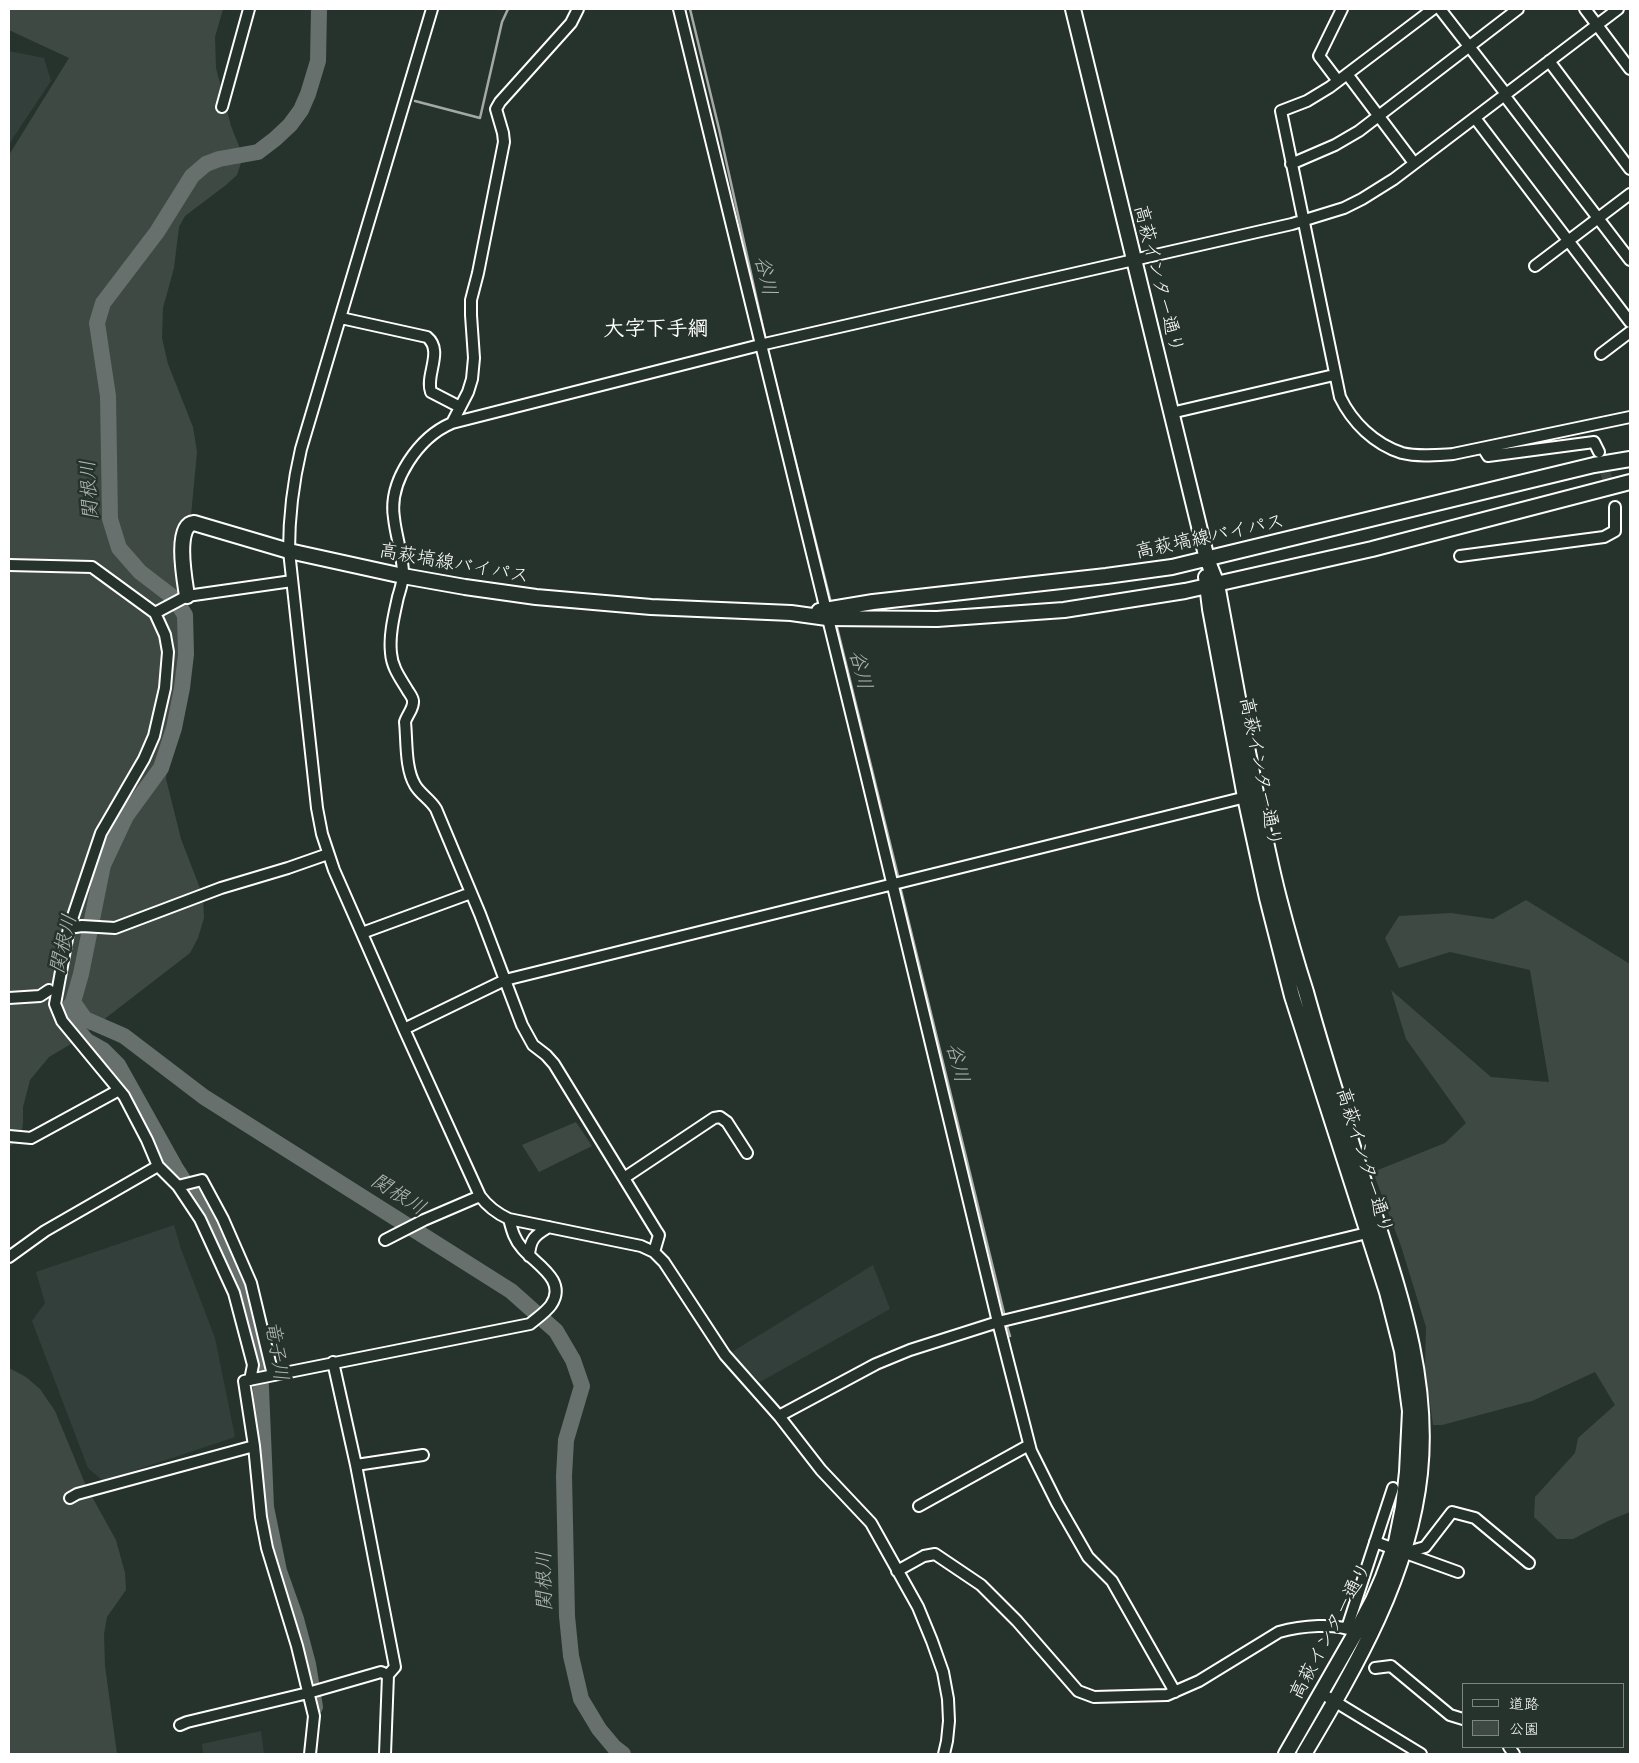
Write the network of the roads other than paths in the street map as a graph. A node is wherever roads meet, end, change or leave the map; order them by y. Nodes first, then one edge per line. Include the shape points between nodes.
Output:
1 (249, 9) edge
2 (432, 9) edge
3 (578, 9) edge
4 (679, 9) edge
5 (1073, 9) edge
6 (1342, 9) edge
7 (1433, 9) edge
8 (1440, 9) edge
9 (1518, 9) edge
10 (1585, 9) edge
11 (1618, 9) edge
12 (1597, 25) junction
13 (1468, 46) junction
14 (1549, 62) junction
15 (1630, 69) edge
16 (1347, 74) junction
17 (1338, 80) junction
18 (1505, 95) junction
19 (222, 107) dead end
20 (1378, 116) junction
21 (1475, 118) junction
22 (1414, 163) junction
23 (1291, 164) junction
24 (1630, 169) edge
25 (1630, 194) edge
26 (1598, 218) junction
27 (1303, 220) junction
28 (1568, 241) junction
29 (1134, 260) junction
30 (1630, 260) edge
31 (1535, 266) dead end
32 (341, 318) junction
33 (1630, 322) edge
34 (1630, 332) edge
35 (760, 345) junction
36 (1601, 354) dead end
37 (1334, 375) junction
38 (460, 407) junction
39 (1171, 412) junction
40 (1630, 417) edge
41 (452, 423) junction
42 (1483, 448) junction
43 (1599, 452) dead end
44 (1630, 459) edge
45 (1630, 482) edge
46 (1615, 507) tunnel mouth
47 (289, 551) junction
48 (1460, 556) dead end
49 (1207, 559) junction
50 (9, 565) edge
51 (403, 576) junction
52 (292, 581) junction
53 (1212, 585) junction
54 (183, 597) junction
55 (158, 611) junction
56 (826, 614) junction
57 (1250, 796) junction
58 (328, 854) junction
59 (892, 884) junction
60 (471, 893) junction
61 (69, 928) junction
62 (362, 933) junction
63 (505, 980) junction
64 (48, 990) dead end
65 (9, 998) edge
66 (404, 1029) junction
67 (118, 1090) junction
68 (9, 1136) edge
69 (747, 1153) dead end
70 (158, 1166) junction
71 (624, 1178) junction
72 (178, 1186) junction
73 (480, 1196) junction
74 (509, 1219) junction
75 (549, 1227) junction
76 (1367, 1233) junction
77 (385, 1240) dead end
78 (654, 1252) junction
79 (529, 1256) junction
80 (9, 1257) edge
81 (998, 1322) junction
82 (333, 1362) junction
83 (272, 1375) junction
84 (250, 1380) junction
85 (779, 1416) junction
86 (1030, 1445) junction
87 (254, 1446) junction
88 (422, 1455) dead end
89 (356, 1465) junction
90 (1392, 1488) dead end
91 (70, 1498) dead end
92 (919, 1506) dead end
93 (1375, 1542) junction
94 (1399, 1551) junction
95 (1529, 1563) dead end
96 (897, 1571) junction
97 (1458, 1572) dead end
98 (1352, 1630) junction
99 (1375, 1668) dead end
100 (388, 1675) junction
101 (1175, 1692) junction
102 (308, 1693) junction
103 (1321, 1693) junction
104 (1335, 1702) junction
105 (1462, 1719) edge
106 (180, 1725) dead end
107 (310, 1754) edge
108 (385, 1754) edge
109 (944, 1754) edge
110 (1286, 1754) edge
111 (1304, 1754) edge
112 (1422, 1754) edge

1 - 19 street
2 - 32 street
3 - 38 street via 571,23 496,109 504,142 471,300 472,379
4 - 35 street
5 - 29 main road, 高萩インター通り
6 - 17 street via 1319,56
7 - 16 street
8 - 13 street
9 - 13 street
10 - 12 street
11 - 12 street
12 - 14 street
12 - 15 street
13 - 18 street
13 - 20 street
14 - 18 street
14 - 24 street
16 - 17 street
16 - 20 street
17 - 23 street via 1307,101 1280,111
18 - 21 street
18 - 26 street
20 - 22 street
20 - 23 street via 1335,145
21 - 22 street
21 - 28 street
22 - 27 street via 1362,199
23 - 27 street
25 - 26 street
26 - 28 street
26 - 30 street
27 - 29 street
27 - 37 street
28 - 31 street
28 - 33 street
29 - 35 street
29 - 39 main road, 高萩インター通り
32 - 38 street via 427,337 433,346 434,358 429,385 431,392
32 - 47 street via 296,471
34 - 36 street
35 - 41 street
35 - 56 street
37 - 39 street
37 - 42 street via 1340,397 1358,424 1372,437 1402,452 1453,454
38 - 41 street
39 - 49 main road, 高萩インター通り
40 - 42 street
41 - 51 street via 431,436 412,458 393,496 393,517 401,549
42 - 43 street via 1488,456 1594,442
44 - 49 main road, 高萩塙線バイパス
45 - 53 main road, 高萩塙線バイパス via 1372,549
46 - 48 street via 1615,531 1604,537
47 - 51 main road, 高萩塙線バイパス
47 - 52 street
47 - 54 main road, 高萩塙線バイパス via 189,524 185,527 182,555
49 - 53 main road, 高萩インター通り
49 - 56 main road, 高萩塙線バイパス via 1115,575 874,602
50 - 55 street via 92,567
51 - 56 main road, 高萩塙線バイパス via 591,603
51 - 60 street via 390,644 393,666 414,700 405,722 411,777 436,809
52 - 54 street
52 - 58 street via 316,808
53 - 56 main road, 高萩塙線バイパス via 1115,603 993,616 937,619
53 - 57 main road, 高萩インター通り
54 - 55 street
55 - 61 street via 168,652 165,688 154,736 101,833
56 - 59 street
57 - 59 street
57 - 76 main road, 高萩インター通り via 1266,898 1292,996
57 - 94 main road, 高萩インター通り via 1329,1072 1413,1346 1419,1377 1420,1473 1414,1510
58 - 61 street via 221,888 115,928
58 - 62 street
59 - 63 street
59 - 81 street
60 - 62 street
60 - 63 street
61 - 67 street via 55,1004 62,1021
62 - 66 street
63 - 66 street
63 - 71 street via 522,1025 534,1045 554,1064
64 - 65 street via 40,996
66 - 73 street
67 - 68 street via 32,1138
67 - 70 street via 124,1096
69 - 71 street via 727,1122 720,1117 714,1118
70 - 72 street
70 - 80 street via 45,1231
71 - 78 street via 659,1235
72 - 83 street via 202,1180 223,1219 250,1283
72 - 84 street via 200,1219 234,1293 253,1365
73 - 74 street via 495,1212
73 - 77 street
74 - 75 street
74 - 79 street via 514,1236
75 - 78 street via 641,1246
75 - 79 street via 532,1239
76 - 81 street
76 - 94 main road, 高萩インター通り via 1402,1351 1410,1411 1408,1472
78 - 85 street via 664,1262 725,1355
79 - 82 street via 549,1273 556,1292 551,1305 530,1324
81 - 85 street via 876,1364
81 - 86 street
82 - 83 street
82 - 89 street
83 - 84 street
84 - 87 street via 244,1381
85 - 96 street via 822,1470 871,1523
86 - 92 street
86 - 101 street via 1057,1504 1088,1556 1112,1581
87 - 91 street
87 - 102 street via 267,1548
88 - 89 street
89 - 100 street via 395,1667
90 - 93 street
93 - 94 street
93 - 98 street
94 - 95 street via 1425,1547 1452,1512 1475,1518
94 - 97 street
94 - 98 main road, 高萩インター通り via 1373,1600
94 - 104 main road, 高萩インター通り via 1394,1582
96 - 101 street via 924,1556 935,1554 947,1561 981,1585 1078,1691 1094,1697 1167,1695
96 - 109 street via 918,1608 942,1672 949,1721
98 - 101 street via 1314,1627 1279,1632 1224,1667
98 - 103 main road, 高萩インター通り
99 - 105 street via 1391,1666 1450,1716
100 - 102 street via 382,1672
100 - 108 street
102 - 106 street
102 - 107 street via 314,1716
103 - 104 street
103 - 110 main road, 高萩インター通り
104 - 111 main road, 高萩インター通り
104 - 112 street

